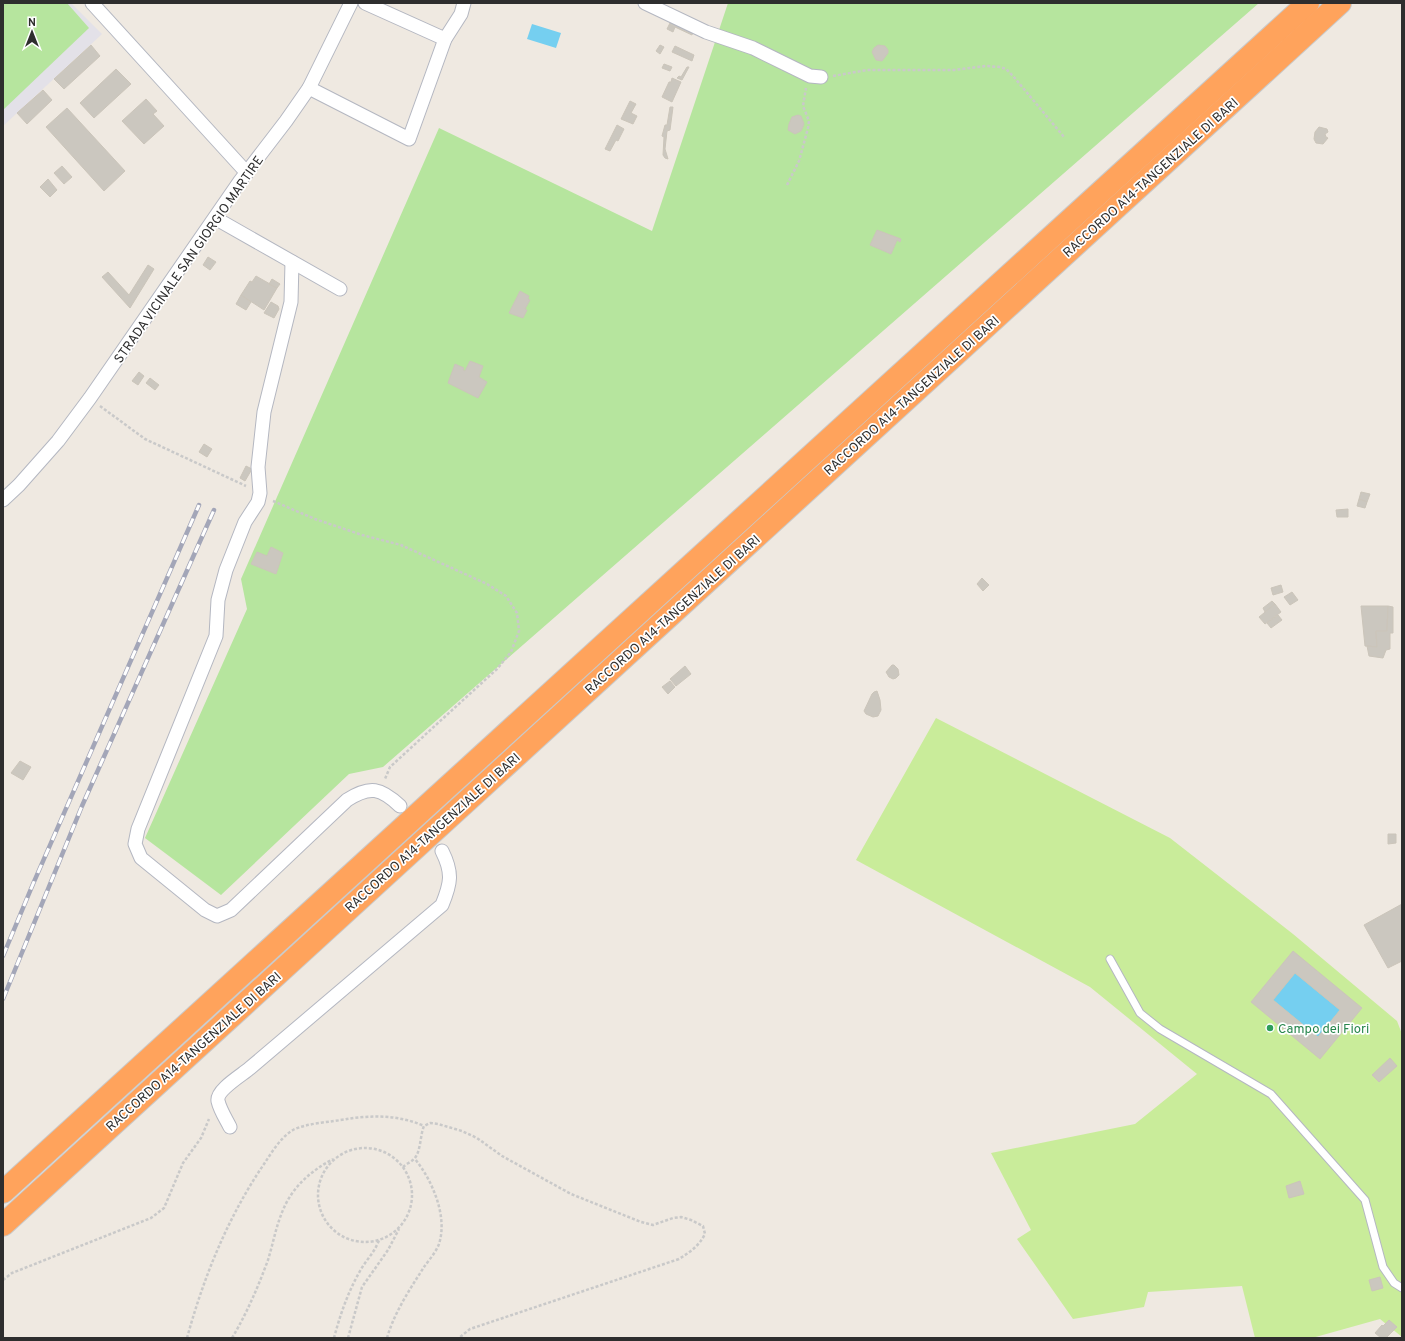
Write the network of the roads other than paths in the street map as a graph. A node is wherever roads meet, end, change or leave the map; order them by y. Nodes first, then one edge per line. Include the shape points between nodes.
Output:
1 (92, 3) edge
2 (352, 3) edge
3 (365, 3) edge
4 (464, 3) edge
5 (645, 3) edge
6 (1308, 3) edge
7 (1340, 3) edge
8 (445, 39) junction
9 (816, 77) road end
10 (309, 88) junction
11 (246, 173) junction
12 (215, 218) junction
13 (292, 262) junction
14 (340, 289) dead end
15 (3, 500) edge
16 (400, 806) dead end
17 (442, 851) dead end
18 (1110, 959) dead end
19 (230, 1127) dead end
20 (3, 1192) edge
21 (3, 1225) edge
22 (1402, 1288) edge

1 - 11 street
2 - 10 street, STRADA VICINALE SAN GIORGIO MARTIRE
3 - 8 street
4 - 8 street via 461,14
5 - 9 street via 706,32 754,48
6 - 20 highway, RACCORDO A14-TANGENZIALE DI BARI
7 - 21 highway, RACCORDO A14-TANGENZIALE DI BARI
8 - 10 street via 409,139
10 - 11 street, STRADA VICINALE SAN GIORGIO MARTIRE
11 - 12 street, STRADA VICINALE SAN GIORGIO MARTIRE
12 - 13 street
12 - 15 street, STRADA VICINALE SAN GIORGIO MARTIRE via 90,398 58,440
13 - 14 street
13 - 16 street via 291,302 264,412 258,467 258,502 245,522 226,570 218,600 216,636 138,829 135,844 141,858 205,910 217,916 232,910 347,800 364,791 379,791
17 - 19 street via 450,873 449,889 442,905 224,1088 218,1100
18 - 22 lane via 1140,1013 1160,1029 1271,1094 1365,1200 1383,1267 1394,1283

